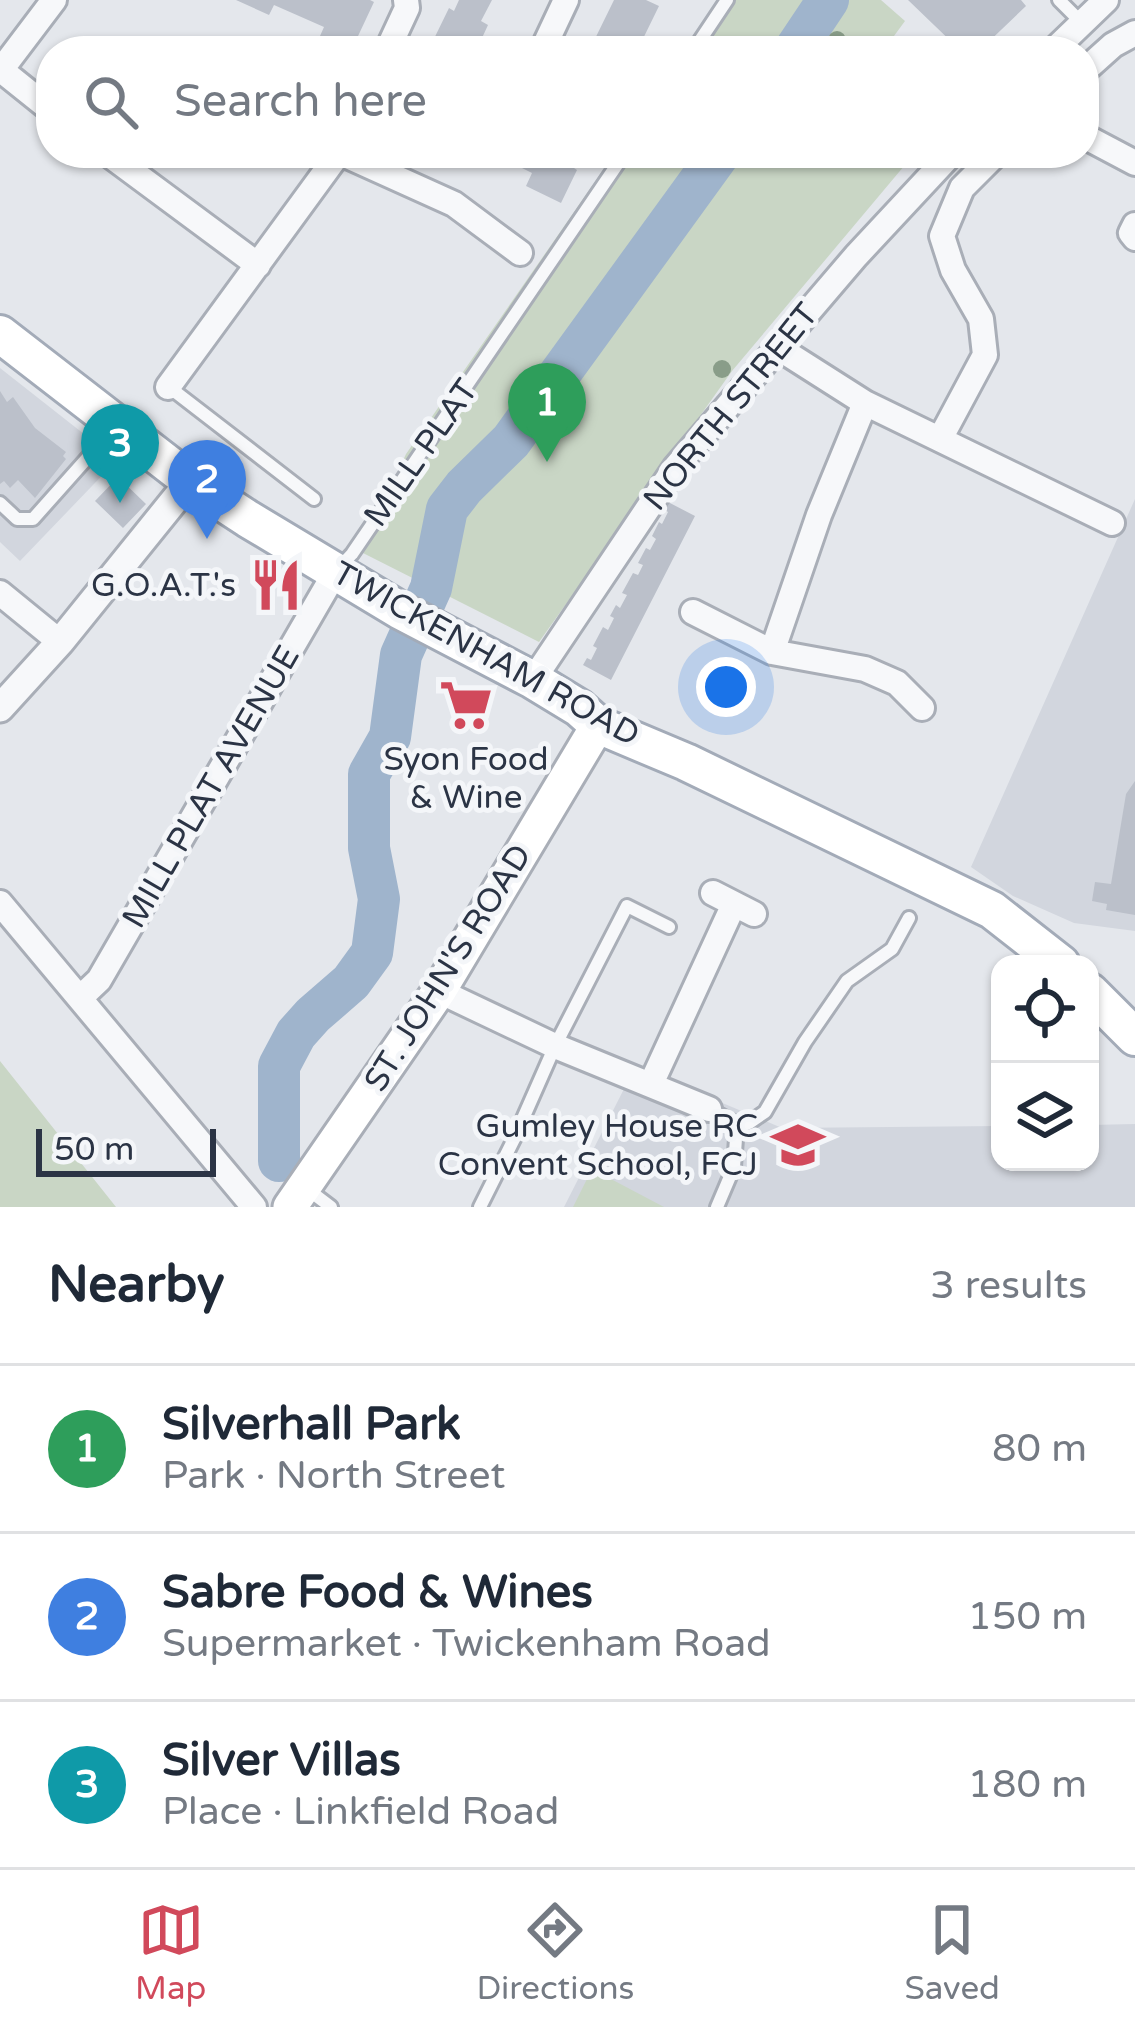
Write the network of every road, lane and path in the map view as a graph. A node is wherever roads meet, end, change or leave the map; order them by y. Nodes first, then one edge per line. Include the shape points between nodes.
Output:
1 (54, 0) edge
2 (406, 0) edge
3 (566, 0) edge
4 (727, 0) edge
5 (1059, 0) edge
6 (1106, 0) edge
7 (1082, 22) junction
8 (1135, 33) edge
9 (394, 36) edge
10 (549, 36) edge
11 (703, 36) edge
12 (1068, 36) edge
13 (1099, 58) edge
14 (0, 70) edge
15 (36, 98) edge
16 (1099, 144) edge
17 (1135, 163) edge
18 (127, 168) edge
19 (329, 168) edge
20 (374, 168) edge
21 (615, 168) edge
22 (938, 168) edge
23 (983, 168) edge
24 (1135, 225) edge
25 (1135, 238) edge
26 (520, 253) dead end
27 (258, 265) junction
28 (0, 334) edge
29 (777, 347) junction
30 (168, 386) joint
31 (865, 403) junction
32 (118, 425) junction
33 (940, 439) junction
34 (190, 481) junction
35 (314, 499) dead end
36 (0, 503) edge
37 (1112, 523) dead end
38 (336, 571) junction
39 (0, 592) edge
40 (693, 612) dead end
41 (60, 643) junction
42 (772, 652) junction
43 (533, 680) junction
44 (922, 707) dead end
45 (0, 708) edge
46 (598, 725) junction
47 (0, 903) edge
48 (734, 904) dead end
49 (910, 918) dead end
50 (669, 927) dead end
51 (1050, 955) edge
52 (439, 992) junction
53 (80, 998) junction
54 (1099, 1001) edge
55 (1135, 1037) edge
56 (555, 1046) junction
57 (651, 1084) junction
58 (709, 1109) joint
59 (737, 1124) junction
60 (309, 1200) edge
61 (254, 1207) edge
62 (480, 1207) edge
63 (717, 1207) edge

1 - 14 street
2 - 9 street
3 - 10 street
4 - 11 lane
5 - 7 lane
6 - 7 street
7 - 12 street
8 - 13 street
14 - 15 street
16 - 17 street
18 - 27 street
19 - 27 street
20 - 26 street via 454,204
21 - 38 lane, MILL PLAT
22 - 29 street, NORTH STREET
23 - 33 street via 962,188 942,236 981,319 985,356
24 - 25 street
27 - 30 street
28 - 32 main road, TWICKENHAM ROAD
29 - 31 street
29 - 43 street, NORTH STREET via 674,468
30 - 35 lane
31 - 33 street
31 - 42 street
32 - 34 main road, TWICKENHAM ROAD
32 - 36 lane via 33,519 17,520
33 - 37 street
34 - 38 main road, TWICKENHAM ROAD
34 - 41 street
38 - 43 main road, TWICKENHAM ROAD
38 - 53 street, MILL PLAT AVENUE via 99,980
39 - 41 street
40 - 42 street
41 - 45 street
42 - 44 street via 865,669 896,682
43 - 46 main road, TWICKENHAM ROAD
46 - 51 main road, TWICKENHAM ROAD via 992,910
46 - 52 main road, ST. JOHN'S ROAD
47 - 53 street
48 - 57 street
49 - 59 lane via 892,949 847,981 765,1112
50 - 56 lane via 627,906
52 - 56 street
52 - 60 main road, ST. JOHN'S ROAD
53 - 61 street
54 - 55 main road
56 - 57 street
56 - 62 lane
57 - 58 street
58 - 59 lane
59 - 63 lane via 734,1167

